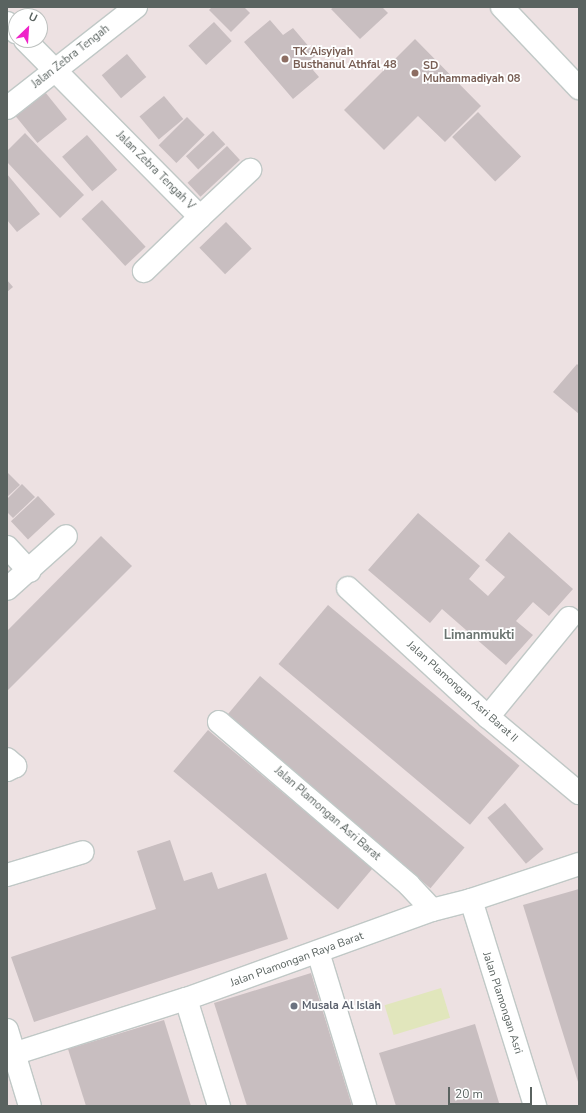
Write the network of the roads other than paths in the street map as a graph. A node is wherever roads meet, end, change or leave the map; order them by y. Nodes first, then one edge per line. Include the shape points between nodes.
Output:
1 (136, 7) edge
2 (502, 7) edge
3 (33, 48) edge
4 (55, 69) junction
5 (579, 88) edge
6 (7, 108) edge
7 (250, 170) dead end
8 (200, 217) junction
9 (144, 271) dead end
10 (66, 536) dead end
11 (7, 547) edge
12 (29, 571) junction
13 (348, 588) dead end
14 (7, 589) edge
15 (569, 618) dead end
16 (488, 718) junction
17 (219, 722) dead end
18 (7, 759) edge
19 (7, 770) edge
20 (579, 792) edge
21 (83, 852) dead end
22 (579, 864) edge
23 (7, 876) edge
24 (471, 900) junction
25 (432, 910) junction
26 (318, 952) junction
27 (186, 1000) junction
28 (7, 1030) edge
29 (11, 1055) edge
30 (30, 1106) edge
31 (219, 1106) edge
32 (365, 1106) edge
33 (535, 1106) edge

1 - 4 street, Jalan Zebra Tengah
2 - 5 street
3 - 4 street, Jalan Zebra Tengah V
4 - 6 street, Jalan Zebra Tengah
4 - 8 street, Jalan Zebra Tengah V
7 - 8 street
8 - 9 street, Jalan Zebra Tengah V
10 - 12 street
11 - 12 street
12 - 14 street
13 - 16 street, Jalan Plamongan Asri Barat II
15 - 16 street
16 - 20 street, Jalan Plamongan Asri Barat II
17 - 25 street, Jalan Plamongan Asri Barat via 409,885
18 - 19 street via 15,766
21 - 23 street
22 - 24 street, Jalan Plamongan Raya Barat
24 - 25 street, Jalan Plamongan Raya Barat
24 - 33 street, Jalan Plamongan Asri
25 - 26 street, Jalan Plamongan Raya Barat
26 - 27 street, Jalan Plamongan Raya Barat
26 - 32 street
27 - 29 street, Jalan Plamongan Raya Barat
27 - 31 street
28 - 29 street
29 - 30 street

